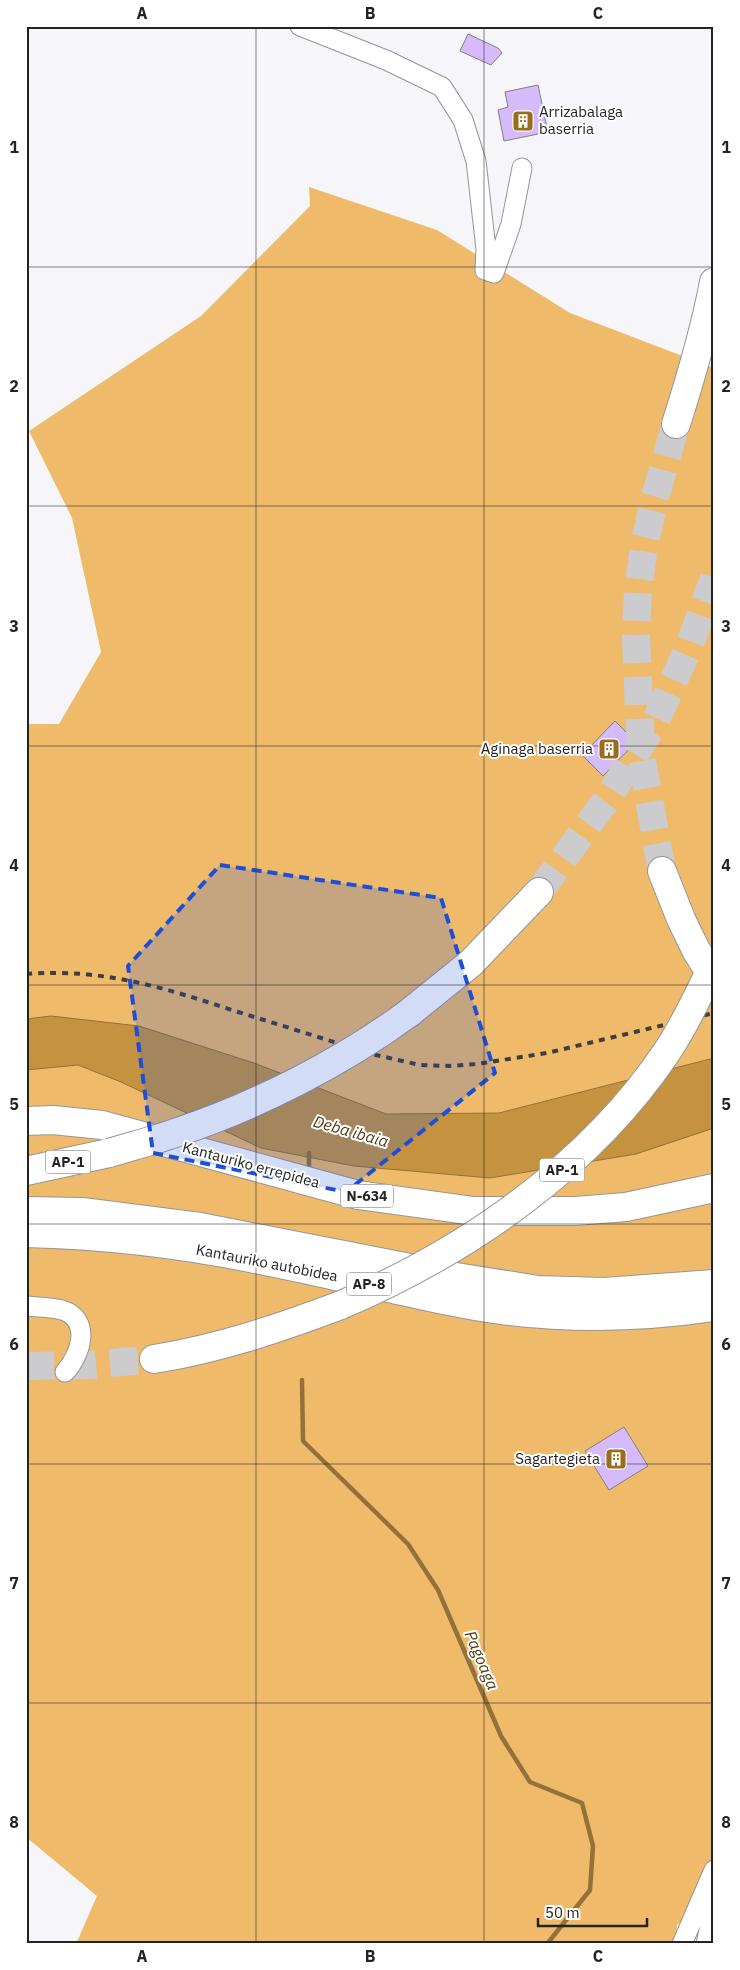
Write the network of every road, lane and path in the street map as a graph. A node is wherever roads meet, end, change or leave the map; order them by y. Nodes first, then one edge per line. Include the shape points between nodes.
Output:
1 (300, 26) edge
2 (522, 168) dead end
3 (714, 282) edge
4 (676, 424) tunnel mouth
5 (662, 870) tunnel mouth
6 (539, 892) tunnel mouth
7 (714, 963) edge
8 (714, 979) edge
9 (26, 1121) edge
10 (26, 1171) edge
11 (714, 1188) edge
12 (26, 1211) edge
13 (26, 1233) edge
14 (714, 1284) edge
15 (26, 1306) edge
16 (714, 1307) edge
17 (154, 1358) tunnel mouth
18 (65, 1372) dead end
19 (714, 1870) edge
20 (714, 1908) edge
21 (682, 1944) edge
22 (706, 1944) edge

1 - 2 street via 386,60 442,87 463,120 476,161 486,248 485,270 494,273 511,224
3 - 4 highway
5 - 8 highway, bridge via 681,919
6 - 10 highway, AP-1, bridge via 471,963 386,1030 350,1052 283,1088 195,1126 109,1153
7 - 17 highway, AP-1, bridge via 669,1049 642,1086 604,1130 528,1197 414,1270 341,1305 227,1344
9 - 11 highway, Kantauriko errepidea / N-634 via 102,1124 358,1195 474,1211 576,1211 626,1207
12 - 14 highway, Kantauriko autobidea / AP-8 via 82,1212 200,1227 538,1290 604,1292
13 - 16 highway, Kantauriko autobidea / AP-8 via 164,1244 269,1261 454,1302 510,1311 639,1316
15 - 18 street via 62,1310 77,1321 82,1334 80,1348 73,1364
19 - 21 street
20 - 22 street

